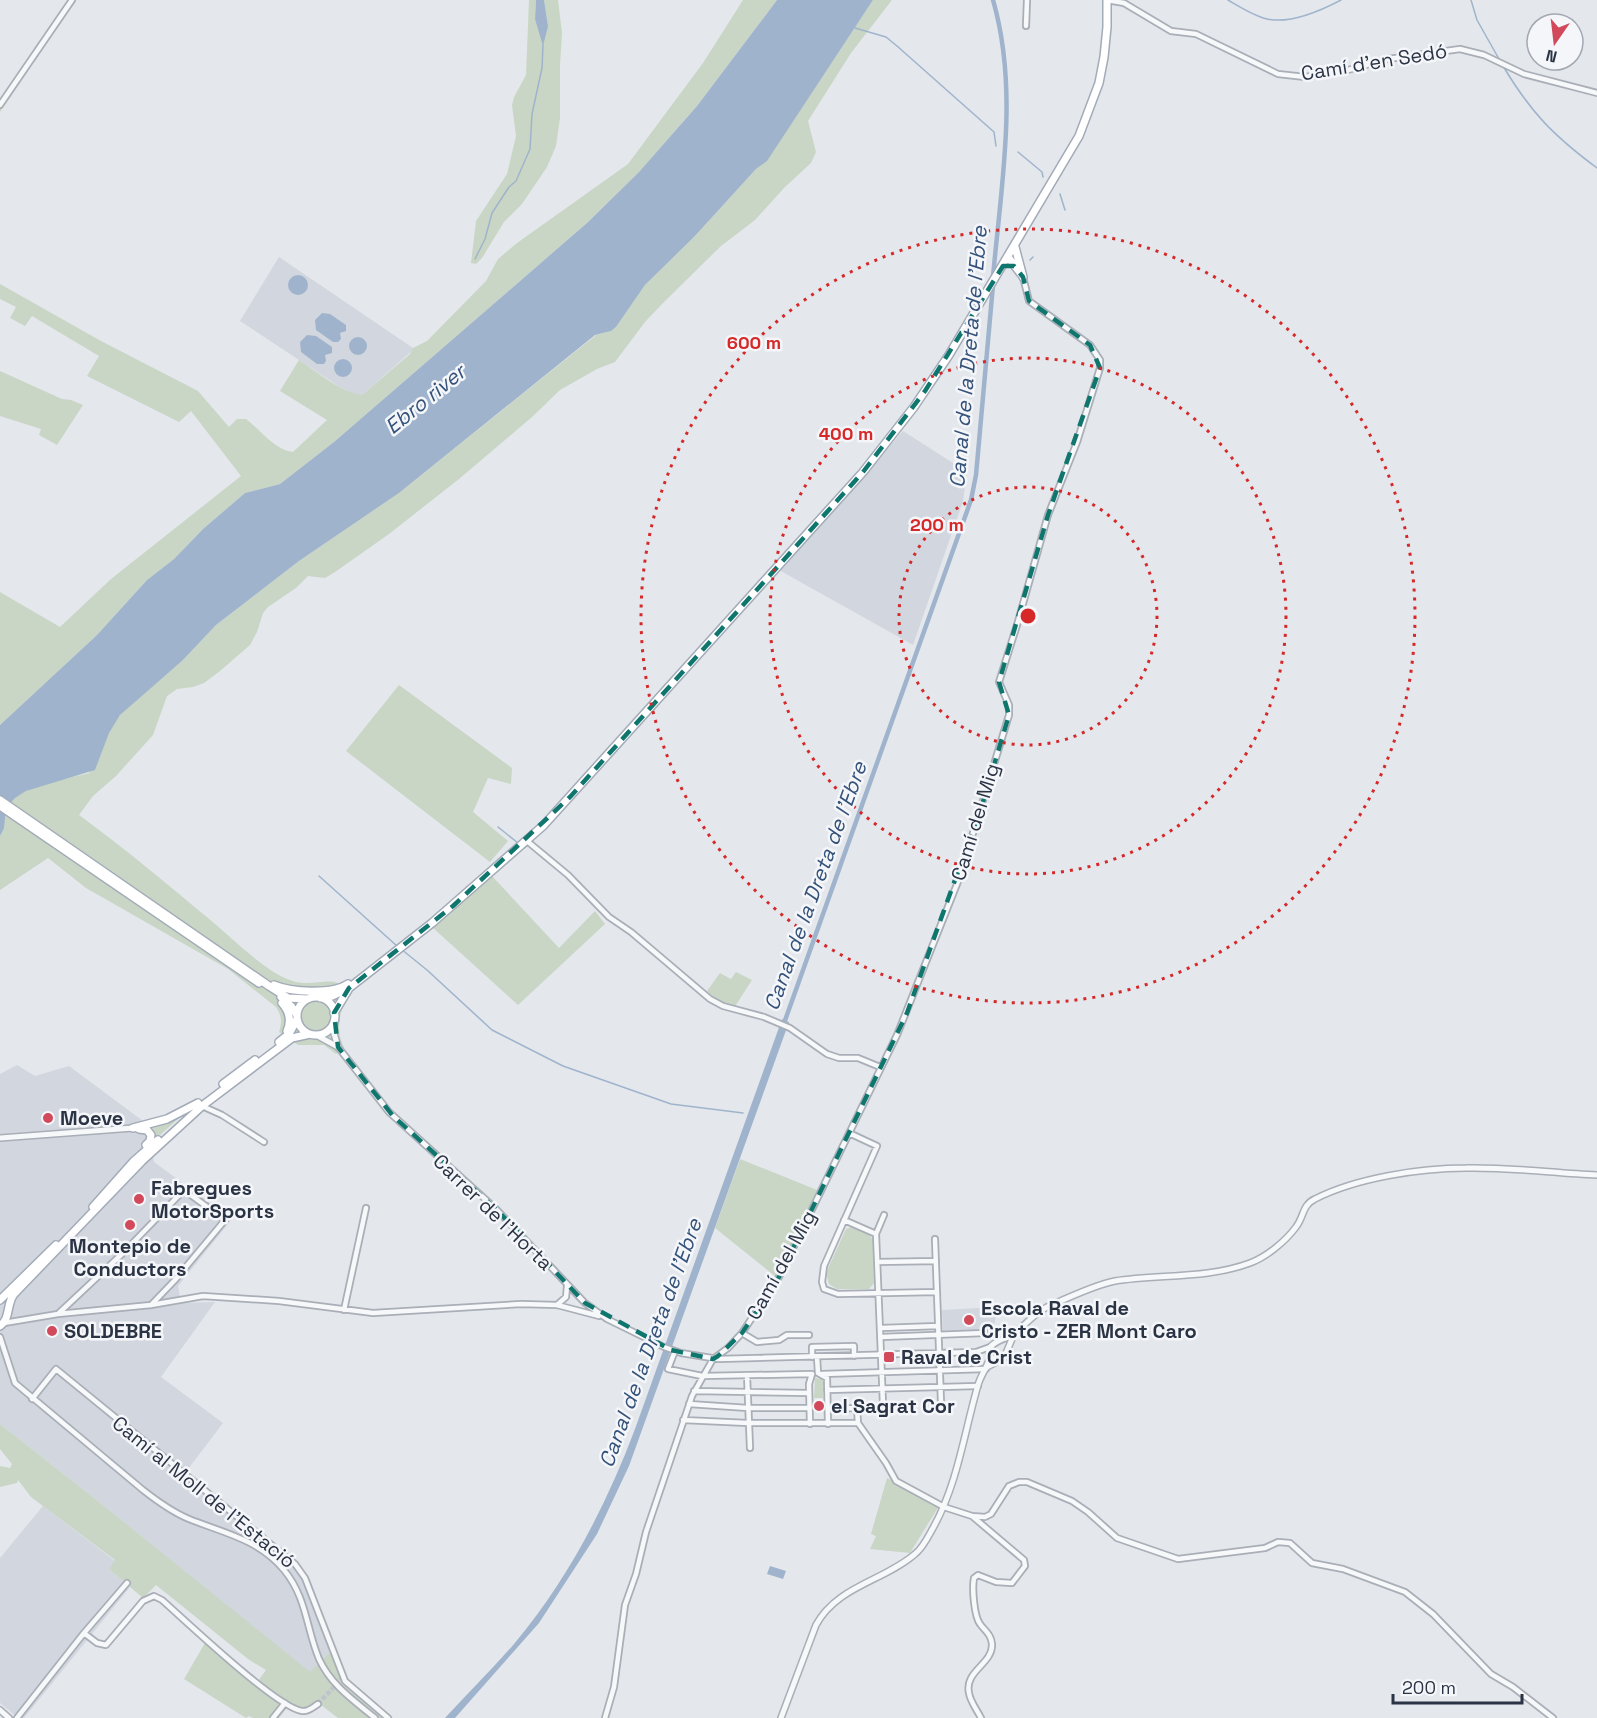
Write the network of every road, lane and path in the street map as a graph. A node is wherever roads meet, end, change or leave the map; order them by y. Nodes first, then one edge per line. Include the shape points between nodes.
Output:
1 (72, 0) edge
2 (1027, 0) edge
3 (1107, 0) edge
4 (1026, 26) dead end
5 (1597, 93) edge
6 (0, 105) edge
7 (1015, 247) junction
8 (1008, 257) junction
9 (1018, 258) junction
10 (1003, 266) junction
11 (1014, 266) junction
12 (1023, 277) junction
13 (0, 800) edge
14 (0, 806) edge
15 (527, 841) junction
16 (98, 869) junction
17 (377, 967) junction
18 (251, 972) junction
19 (350, 988) junction
20 (274, 994) junction
21 (321, 998) junction
22 (307, 999) junction
23 (334, 1013) junction
24 (297, 1017) junction
25 (334, 1022) junction
26 (313, 1035) junction
27 (273, 1046) junction
28 (338, 1047) junction
29 (880, 1067) junction
30 (200, 1104) junction
31 (133, 1128) junction
32 (849, 1133) junction
33 (0, 1138) edge
34 (264, 1142) dead end
35 (133, 1162) junction
36 (1597, 1175) edge
37 (366, 1208) dead end
38 (884, 1215) dead end
39 (844, 1220) junction
40 (876, 1234) junction
41 (935, 1239) dead end
42 (936, 1261) junction
43 (877, 1262) junction
44 (567, 1286) junction
45 (937, 1292) junction
46 (879, 1293) junction
47 (577, 1296) junction
48 (565, 1299) junction
49 (0, 1301) edge
50 (151, 1305) junction
51 (557, 1305) junction
52 (569, 1308) junction
53 (344, 1310) junction
54 (7, 1311) junction
55 (58, 1314) junction
56 (23, 1319) junction
57 (607, 1319) junction
58 (2, 1324) edge
59 (938, 1326) junction
60 (881, 1328) junction
61 (742, 1333) junction
62 (985, 1333) dead end
63 (939, 1334) junction
64 (1014, 1334) junction
65 (809, 1335) dead end
66 (0, 1337) edge
67 (881, 1337) junction
68 (998, 1343) junction
69 (990, 1347) junction
70 (673, 1351) junction
71 (1007, 1351) junction
72 (976, 1352) junction
73 (939, 1353) junction
74 (882, 1355) junction
75 (990, 1355) junction
76 (855, 1356) junction
77 (815, 1357) junction
78 (713, 1359) junction
79 (999, 1360) junction
80 (986, 1368) junction
81 (940, 1370) junction
82 (883, 1372) junction
83 (811, 1374) junction
84 (820, 1374) junction
85 (747, 1375) junction
86 (702, 1376) junction
87 (978, 1386) junction
88 (941, 1387) junction
89 (883, 1389) junction
90 (827, 1390) junction
91 (694, 1391) junction
92 (747, 1392) junction
93 (809, 1393) junction
94 (32, 1399) junction
95 (941, 1402) dead end
96 (689, 1404) junction
97 (883, 1404) dead end
98 (748, 1408) junction
99 (810, 1408) junction
100 (828, 1408) junction
101 (683, 1420) junction
102 (748, 1423) junction
103 (858, 1423) junction
104 (810, 1424) junction
105 (828, 1424) junction
106 (750, 1448) dead end
107 (944, 1507) junction
108 (972, 1516) junction
109 (127, 1583) dead end
110 (84, 1633) junction
111 (285, 1703) junction
112 (318, 1704) tunnel mouth
113 (0, 1710) edge
114 (9, 1718) edge
115 (17, 1718) edge
116 (273, 1718) edge
117 (375, 1718) edge
118 (388, 1718) edge
119 (605, 1718) edge
120 (781, 1718) edge
121 (981, 1718) edge
122 (1552, 1718) edge

1 - 6 street
2 - 4 street
3 - 5 street, Camí d'en Sedó via 1124,3 1171,31 1196,34 1278,74 1305,77 1460,49 1484,55 1524,74
3 - 7 main road via 1104,57 1090,110
7 - 8 main road
7 - 9 main road
8 - 9 main road
8 - 10 main road
8 - 11 main road
9 - 11 main road
9 - 12 main road
10 - 11 main road
10 - 15 main road via 925,391 863,472
11 - 12 main road
12 - 29 street, Camí del Mig via 1029,301 1090,345 1100,360 1100,368 1077,442 1048,514 999,682 1010,715 959,879 907,1013
13 - 16 main road
14 - 16 main road
15 - 17 main road
15 - 29 street via 609,917 710,999 780,1023 826,1054 858,1058
16 - 18 main road
16 - 20 main road
17 - 18 main road via 366,970 344,987 330,990 281,988
17 - 19 main road
18 - 22 main road via 288,998
19 - 21 main road
19 - 23 main road
20 - 24 main road via 288,1002
20 - 27 main road via 289,1012 290,1022
21 - 22 main road
21 - 23 main road
22 - 24 main road
23 - 25 main road
24 - 26 main road via 301,1029
24 - 27 main road via 289,1034
25 - 26 main road via 326,1032
25 - 28 street
26 - 28 street
26 - 30 main road via 292,1038
27 - 30 main road
28 - 44 street, Carrer de l'Horta via 393,1116 496,1209
29 - 32 street, Camí del Mig
30 - 31 main road
30 - 34 street
30 - 35 main road
30 - 54 main road via 14,1294
31 - 33 street
31 - 35 main road via 147,1130 152,1138
32 - 39 street via 877,1146
32 - 61 street, Camí del Mig via 779,1278
35 - 49 main road
36 - 64 street via 1465,1168 1349,1185 1313,1200 1283,1241 1249,1263 1201,1274 1114,1281 1041,1311
37 - 53 street
38 - 40 street
39 - 40 street
39 - 46 street via 824,1266 824,1289 838,1294
40 - 43 street
41 - 42 street
42 - 43 street
42 - 45 street
43 - 46 street
44 - 47 street, Carrer de l'Horta
44 - 48 street
45 - 46 street
45 - 59 street
46 - 60 street
47 - 48 street
47 - 52 street
47 - 57 street, Carrer de l'Horta
48 - 51 street
49 - 54 main road
50 - 53 street via 203,1296
50 - 55 street
50 - 55 street via 225,1220 184,1190
51 - 52 street
51 - 53 street via 394,1313
52 - 57 street
54 - 56 street
54 - 58 main road
55 - 56 street
56 - 58 street
57 - 70 street, Carrer de l'Horta
58 - 66 street
59 - 60 street
59 - 63 street
60 - 67 street
61 - 65 street via 757,1342
61 - 78 street, Camí del Mig
62 - 63 street
63 - 67 street
63 - 73 street
64 - 68 street
64 - 71 street
66 - 94 street via 15,1383
67 - 74 street
68 - 69 street
68 - 71 street
69 - 72 street
69 - 75 street
70 - 78 street, Carrer de l'Horta
70 - 86 street via 668,1369
71 - 79 street
72 - 73 street, Carrer de l'Horta
72 - 75 street
73 - 74 street, Carrer de l'Horta
73 - 81 street
74 - 76 street, Carrer de l'Horta
74 - 82 street
75 - 79 street
75 - 80 street
76 - 77 street, Carrer de l'Horta
76 - 77 street via 854,1346 812,1347
77 - 78 street, Carrer de l'Horta
77 - 84 street
78 - 86 street, Camí del Mig
79 - 80 street
80 - 81 street
80 - 87 street
81 - 82 street
81 - 88 street
82 - 84 street
82 - 89 street
83 - 84 street
83 - 85 street
83 - 93 street
84 - 90 street via 827,1378
85 - 86 street
85 - 92 street
86 - 91 street, Camí del Mig
87 - 88 street
87 - 107 street
88 - 89 street
88 - 95 street
89 - 90 street
89 - 97 street
90 - 100 street
91 - 92 street
91 - 96 street, Camí del Mig
92 - 93 street
92 - 98 street
93 - 99 street
94 - 117 street via 159,1502 188,1519 239,1536 267,1552 294,1585 328,1675
94 - 118 street, Camí al Moll de l'Estació via 56,1369 300,1569 345,1681
96 - 98 street
96 - 101 street, Camí del Mig
98 - 99 street
98 - 102 street
99 - 104 street
100 - 103 street via 857,1408
100 - 105 street
101 - 102 street
101 - 119 street, Camí del Mig via 625,1605 614,1687
102 - 104 street
102 - 106 street
103 - 105 street
103 - 107 street via 896,1481
104 - 105 street
107 - 108 street
107 - 120 street via 913,1556 849,1592 824,1613
108 - 121 street via 1024,1560 1025,1566 1012,1583 978,1575 974,1578 980,1623 992,1644 969,1683 969,1693
108 - 122 street via 991,1514 1009,1486 1028,1482 1072,1501 1117,1538 1178,1559 1290,1543 1312,1563 1343,1569 1405,1592 1433,1614 1491,1674
109 - 110 street
110 - 111 street via 106,1645 143,1601 154,1596
110 - 115 street
111 - 112 street via 303,1711
111 - 116 street
113 - 114 street

